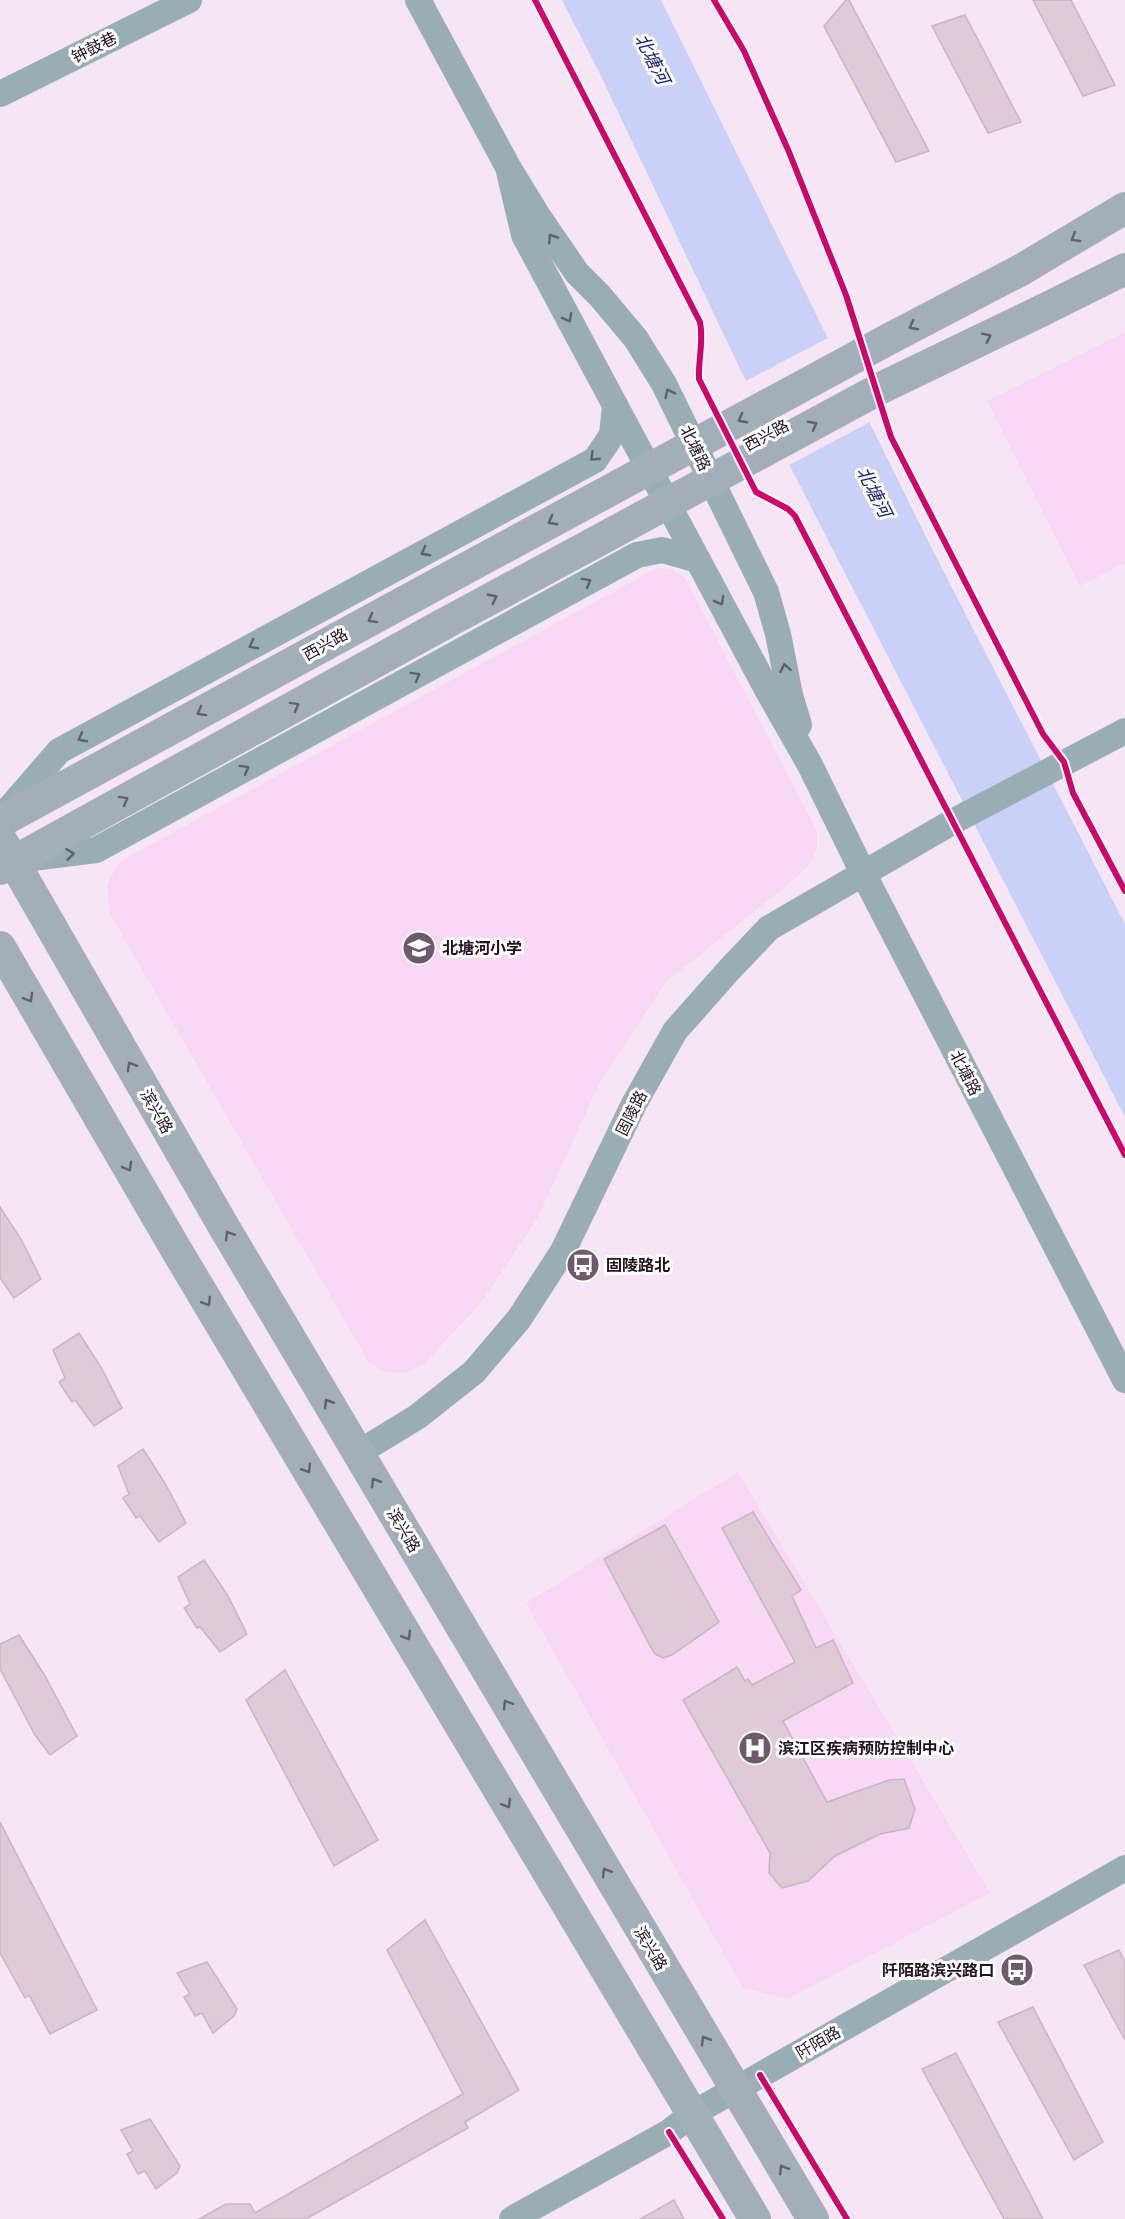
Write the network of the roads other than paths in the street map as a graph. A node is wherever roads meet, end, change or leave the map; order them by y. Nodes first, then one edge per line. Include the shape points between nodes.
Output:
1 (189, 0) edge
2 (418, 0) edge
3 (0, 94) edge
4 (508, 167) junction
5 (1125, 208) edge
6 (1125, 269) edge
7 (615, 405) junction
8 (698, 560) junction
9 (1125, 731) edge
10 (810, 765) junction
11 (0, 820) edge
12 (4, 856) edge
13 (863, 873) junction
14 (0, 947) edge
15 (1125, 1380) edge
16 (358, 1453) junction
17 (1125, 1868) edge
18 (735, 2090) junction
19 (692, 2114) junction
20 (512, 2219) edge
21 (755, 2219) edge
22 (813, 2219) edge

1 - 3 street, 钟鼓巷
2 - 4 street, 北塘路
4 -> 7 street, 北塘路 via 524,235
10 -> 4 street, 北塘路 via 766,592 664,384 636,339 559,249
5 -> 11 main road, 西兴路, bridge via 1021,270
12 -> 6 main road, 西兴路, bridge via 881,388
7 - 8 street, 北塘路
7 -> 11 street, 西兴路 via 612,435 595,460 58,751
8 -> 10 street, 北塘路
12 -> 8 street via 96,850 637,555 662,550
9 - 13 street, 固陵路
10 - 13 street, 北塘路
16 -> 12 main road, 滨兴路
13 - 15 street, 北塘路
13 - 16 street, 固陵路 via 769,928 675,1031 634,1104 563,1251 519,1319 474,1372 417,1417
14 -> 19 main road
18 -> 16 main road, 滨兴路
17 - 18 street, 阡陌路
18 - 19 street, 阡陌路
22 -> 18 main road, 滨兴路
19 - 20 street, 阡陌路 via 669,2132
19 - 21 main road

